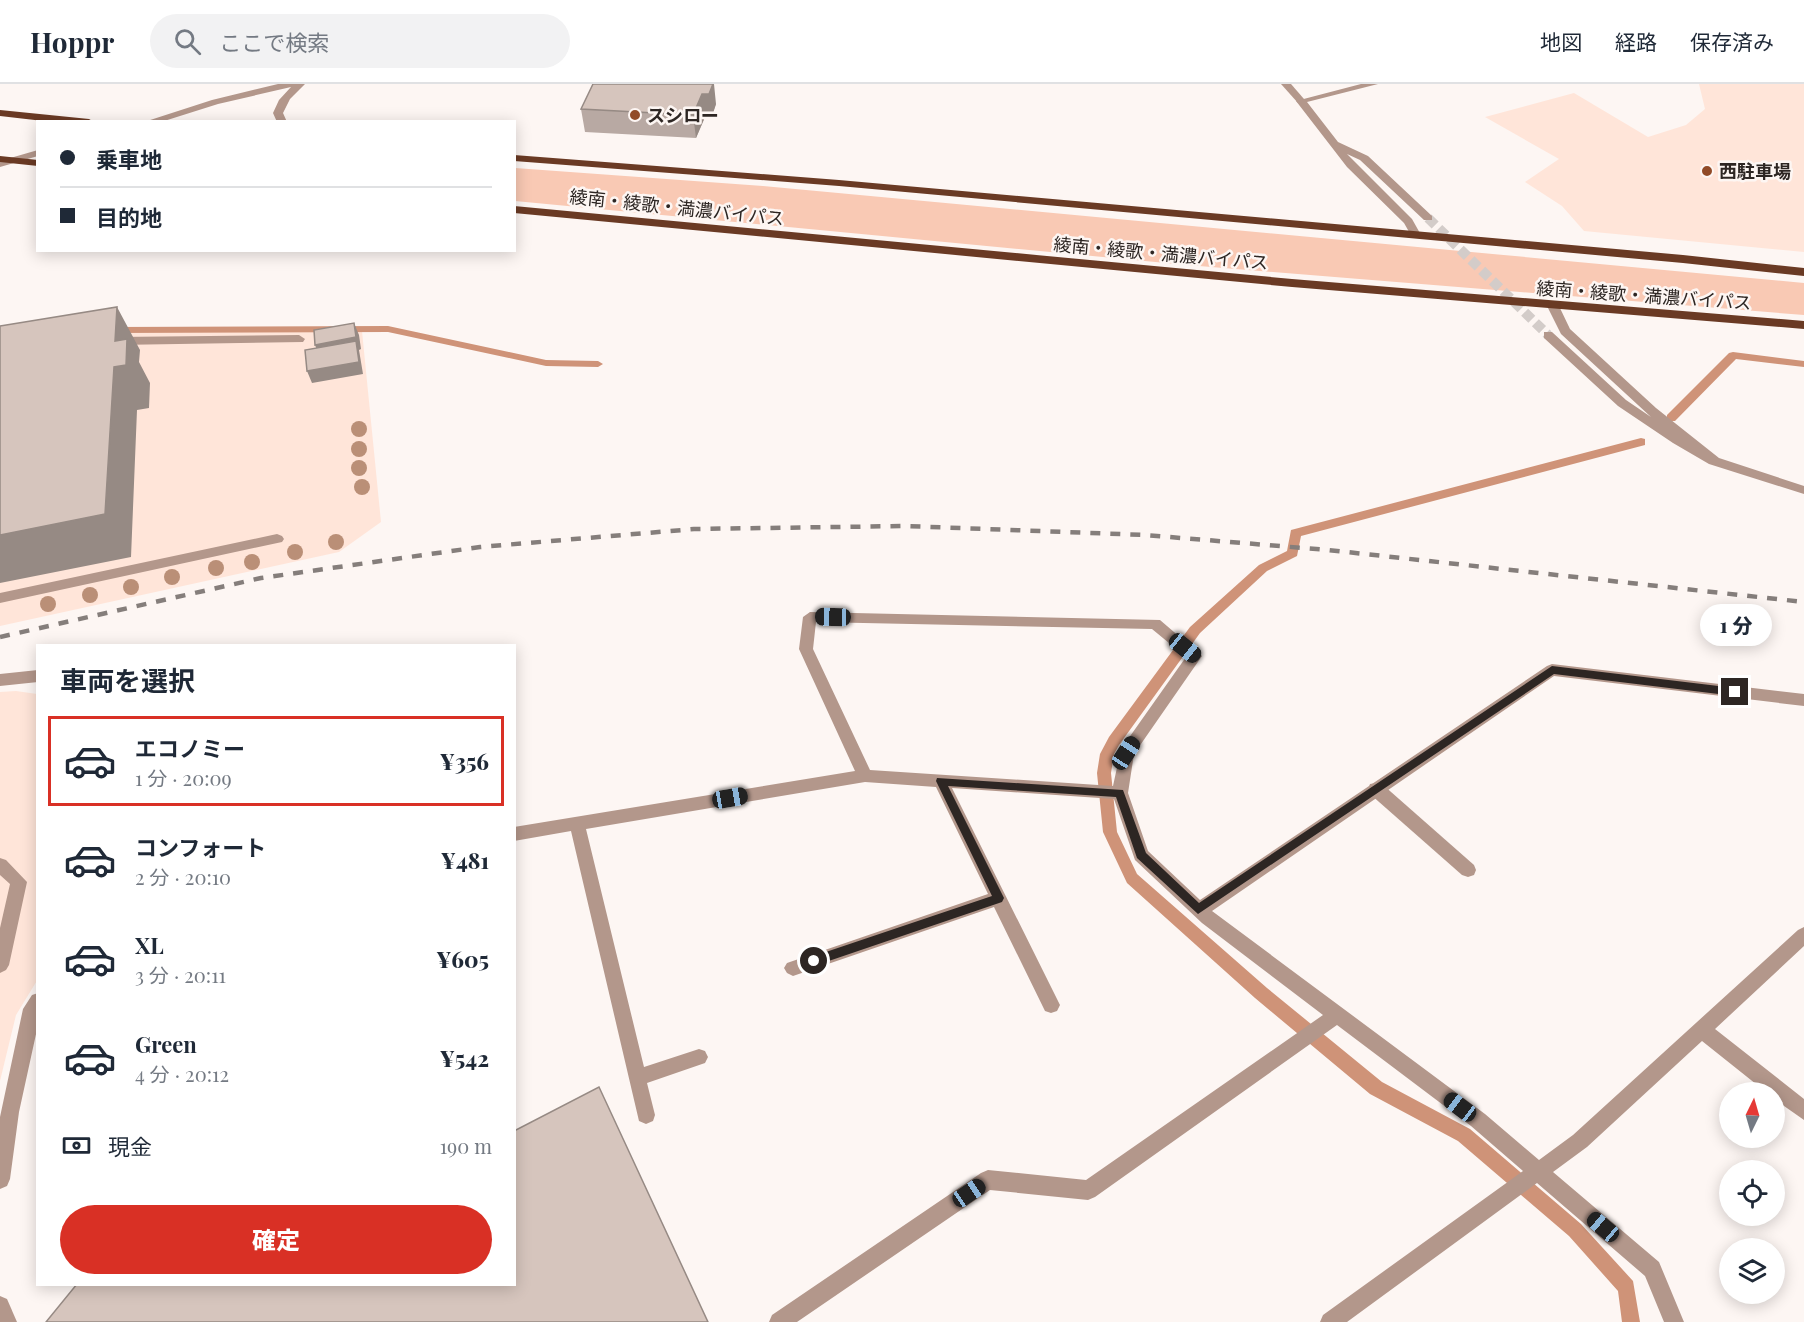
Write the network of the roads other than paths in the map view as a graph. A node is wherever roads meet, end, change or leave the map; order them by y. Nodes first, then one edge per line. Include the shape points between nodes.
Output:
1 (291, 84) edge
2 (300, 84) edge
3 (1286, 84) edge
4 (1373, 84) edge
5 (1301, 101) junction
6 (0, 114) edge
7 (66, 120) edge
8 (156, 120) edge
9 (281, 120) edge
10 (1336, 144) junction
11 (36, 154) edge
12 (516, 158) edge
13 (0, 159) edge
14 (13, 160) junction
15 (36, 163) edge
16 (0, 164) edge
17 (516, 209) edge
18 (1428, 218) tunnel mouth
19 (1416, 235) junction
20 (1804, 272) edge
21 (1553, 306) junction
22 (1804, 325) edge
23 (1548, 335) tunnel mouth
24 (299, 339) dead end
25 (103, 341) edge
26 (1714, 461) junction
27 (1804, 490) edge
28 (277, 539) dead end
29 (0, 598) edge
30 (36, 676) edge
31 (0, 680) edge
32 (1804, 700) edge
33 (865, 777) junction
34 (941, 781) junction
35 (1376, 789) junction
36 (1110, 793) junction
37 (577, 824) junction
38 (516, 834) edge
39 (0, 865) edge
40 (1468, 870) dead end
41 (999, 898) junction
42 (1198, 910) junction
43 (1804, 935) edge
44 (0, 965) edge
45 (794, 968) dead end
46 (36, 1004) edge
47 (1051, 1005) dead end
48 (1337, 1015) junction
49 (1701, 1029) junction
50 (699, 1057) dead end
51 (638, 1077) junction
52 (1804, 1111) edge
53 (646, 1115) dead end
54 (0, 1179) edge
55 (1527, 1179) junction
56 (0, 1306) edge
57 (7, 1322) edge
58 (780, 1322) edge
59 (1330, 1322) edge
60 (1674, 1322) edge

1 - 8 street
2 - 9 street via 281,104 278,113
3 - 5 street
4 - 5 street
5 - 10 street
6 - 7 highway
10 - 18 street via 1364,158
10 - 19 street via 1351,165 1408,221
11 - 14 street
12 - 19 highway, 綾南・綾歌・満濃バイパス
13 - 14 highway
14 - 15 highway
14 - 16 street
17 - 21 highway, 綾南・綾歌・満濃バイパス
19 - 20 highway, 綾南・綾歌・満濃バイパス
21 - 22 highway, 綾南・綾歌・満濃バイパス
21 - 26 street via 1565,331 1652,411
23 - 26 street via 1622,403
24 - 25 street
26 - 27 street
28 - 29 street
30 - 31 street
32 - 35 street via 1552,670
33 - 34 street
33 - 36 street via 806,649 810,616 1155,624 1195,656 1126,753
33 - 37 street
34 - 36 street
34 - 41 street
35 - 40 street
35 - 42 street
36 - 42 street via 1141,855
37 - 38 street
37 - 51 street
39 - 44 street via 19,882
41 - 45 street
41 - 47 street
42 - 48 street
43 - 49 street
46 - 54 street via 10,1112
48 - 55 street via 1478,1120
48 - 58 street via 1088,1190 988,1180
49 - 52 street
49 - 55 street via 1580,1141
50 - 51 street
51 - 53 street
55 - 59 street
55 - 60 street via 1652,1269
56 - 57 street

